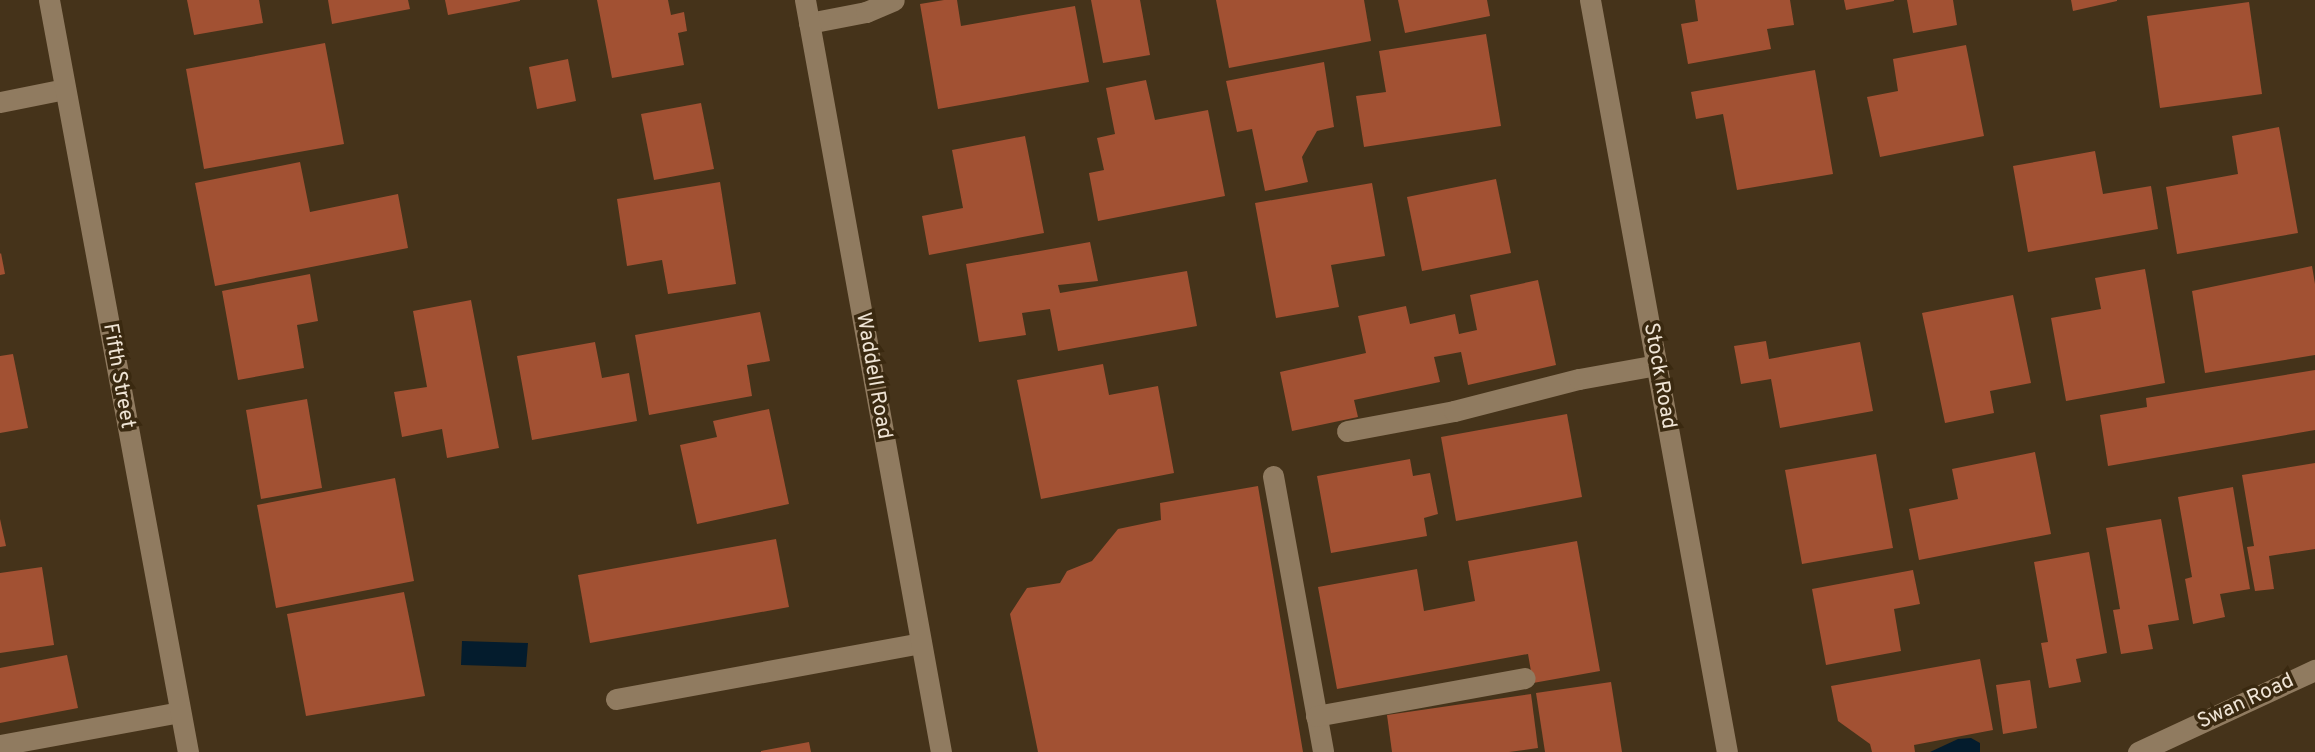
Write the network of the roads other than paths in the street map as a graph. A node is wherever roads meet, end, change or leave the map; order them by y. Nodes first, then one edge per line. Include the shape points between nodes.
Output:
1 (49, 0) edge
2 (805, 0) edge
3 (894, 0) edge
4 (1590, 0) edge
5 (809, 23) junction
6 (65, 89) junction
7 (0, 102) edge
8 (1657, 365) junction
9 (1347, 431) dead end
10 (1273, 476) dead end
11 (921, 643) junction
12 (2315, 670) edge
13 (1525, 678) dead end
14 (616, 699) dead end
15 (180, 712) junction
16 (1317, 716) junction
17 (0, 745) edge
18 (188, 752) edge
19 (941, 752) edge
20 (1323, 752) edge
21 (1727, 752) edge
22 (2138, 752) edge

1 - 6 street, Fifth Street
2 - 5 street, Waddell Road
3 - 5 street via 866,12
4 - 8 street, Stock Road
5 - 11 street, Waddell Road
6 - 7 street
6 - 15 street, Fifth Street
8 - 9 street
8 - 21 street, Stock Road
10 - 16 street
11 - 14 street
11 - 19 street, Waddell Road
12 - 22 street, Swan Road
13 - 16 street
15 - 17 street
15 - 18 street, Fifth Street
16 - 20 street

